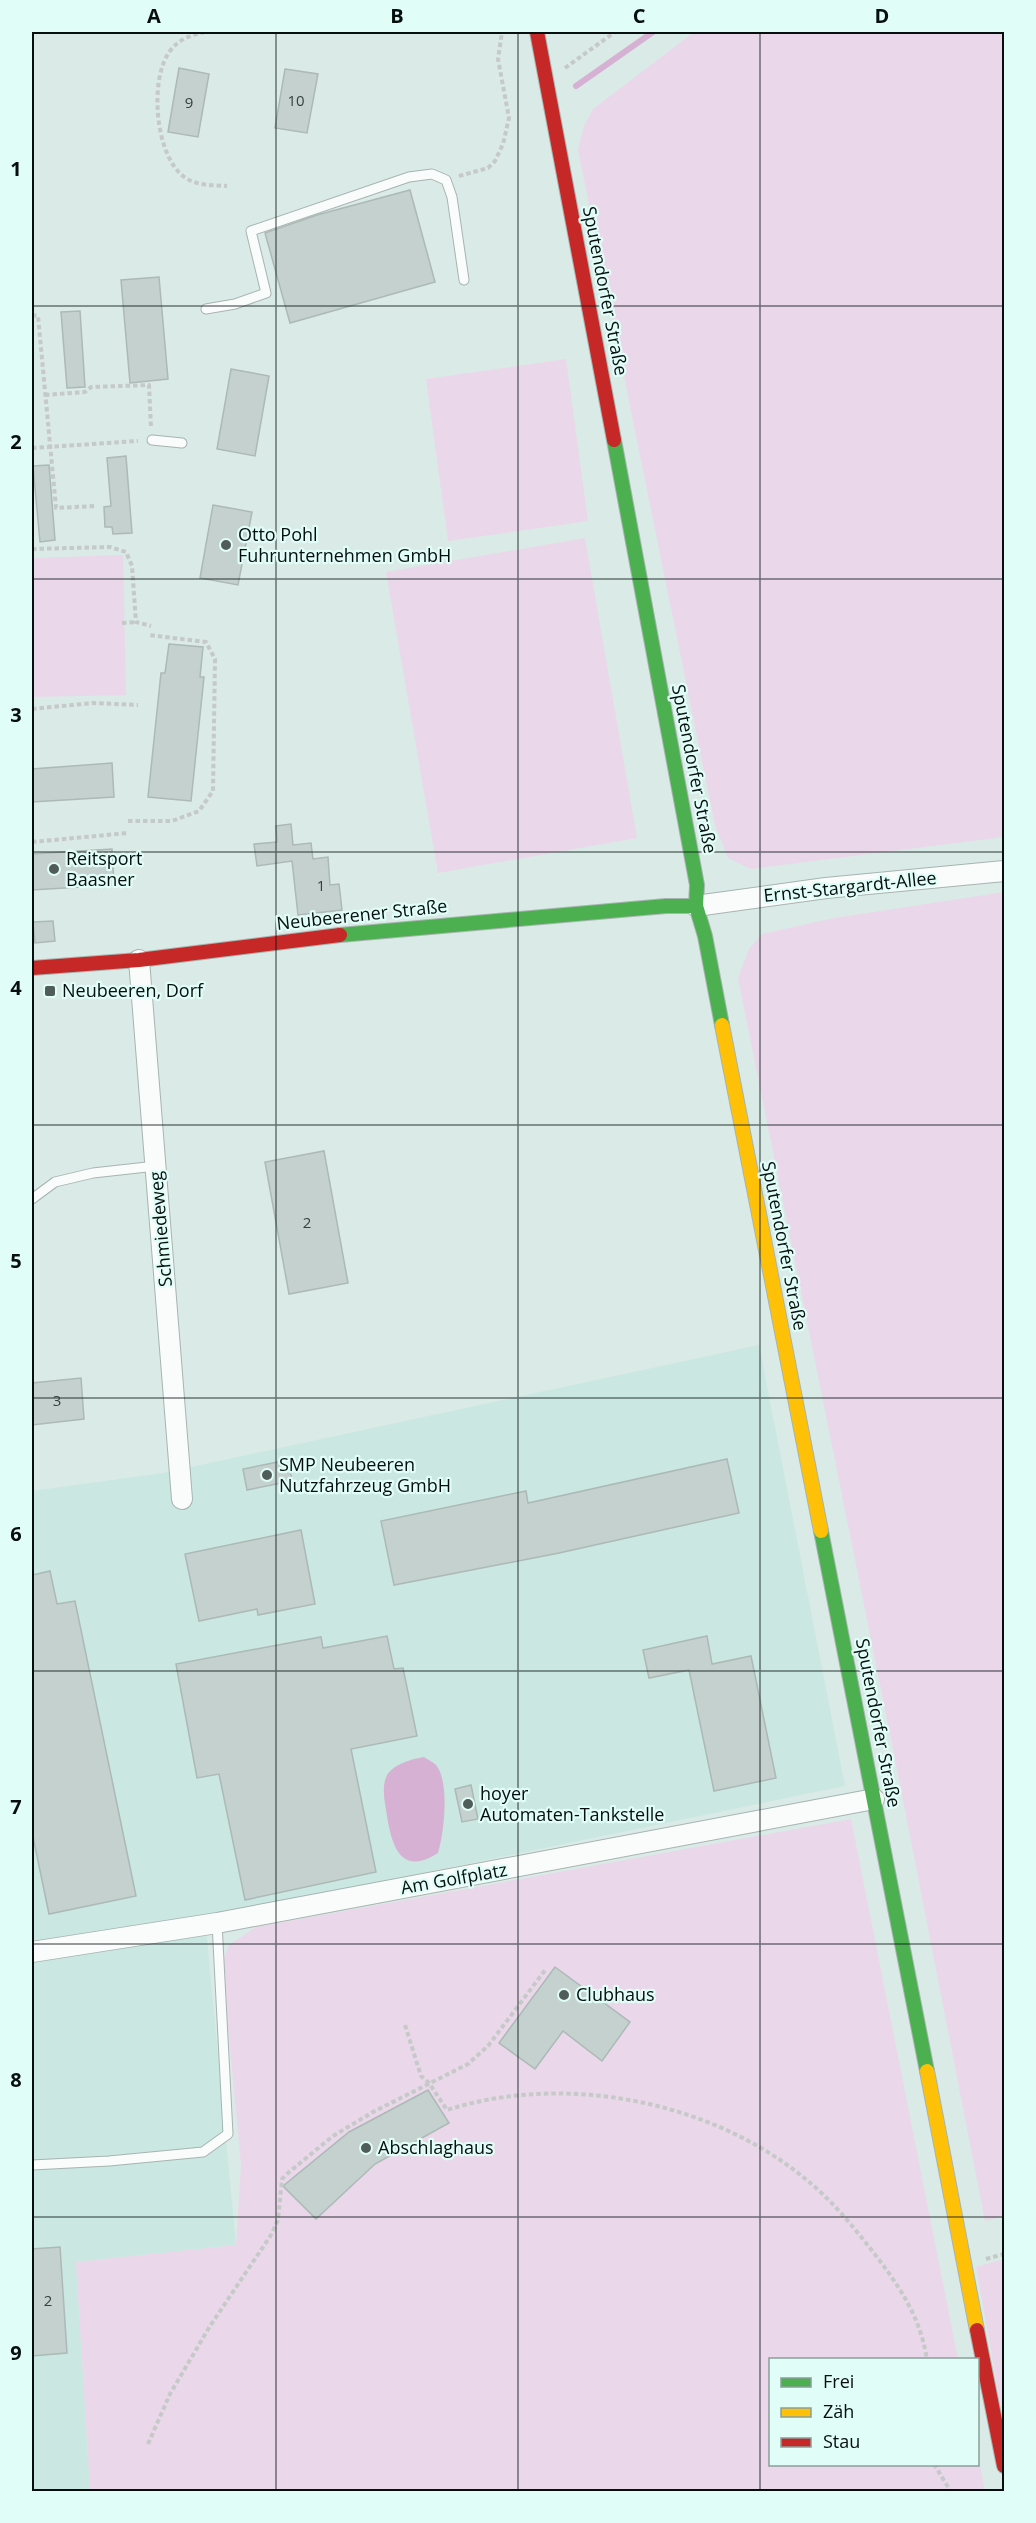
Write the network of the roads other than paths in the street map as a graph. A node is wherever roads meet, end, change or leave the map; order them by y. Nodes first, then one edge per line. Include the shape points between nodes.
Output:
1 (537, 32) edge
2 (464, 280) dead end
3 (206, 309) dead end
4 (152, 440) road end
5 (182, 443) dead end
6 (1005, 871) edge
7 (696, 906) junction
8 (139, 960) junction
9 (32, 968) edge
10 (156, 1166) junction
11 (32, 1200) edge
12 (182, 1499) dead end
13 (874, 1799) junction
14 (217, 1923) junction
15 (32, 1952) edge
16 (32, 2165) edge
17 (1005, 2466) edge

1 - 7 main road, Sputendorfer Straße via 697,885
2 - 3 lane via 452,196 446,180 432,174 409,177 251,231 267,293
4 - 5 lane
6 - 7 street, Ernst-Stargardt-Allee via 826,888
7 - 8 main road, Neubeerener Straße via 312,937
7 - 13 main road, Sputendorfer Straße via 708,947
8 - 9 main road, Neubeerener Straße
8 - 10 street, Schmiedeweg
10 - 11 lane via 55,1182
10 - 12 street, Schmiedeweg
13 - 14 street, Am Golfplatz
13 - 17 main road, Sputendorfer Straße
14 - 15 street, Am Golfplatz
14 - 16 lane via 228,2134 203,2152

